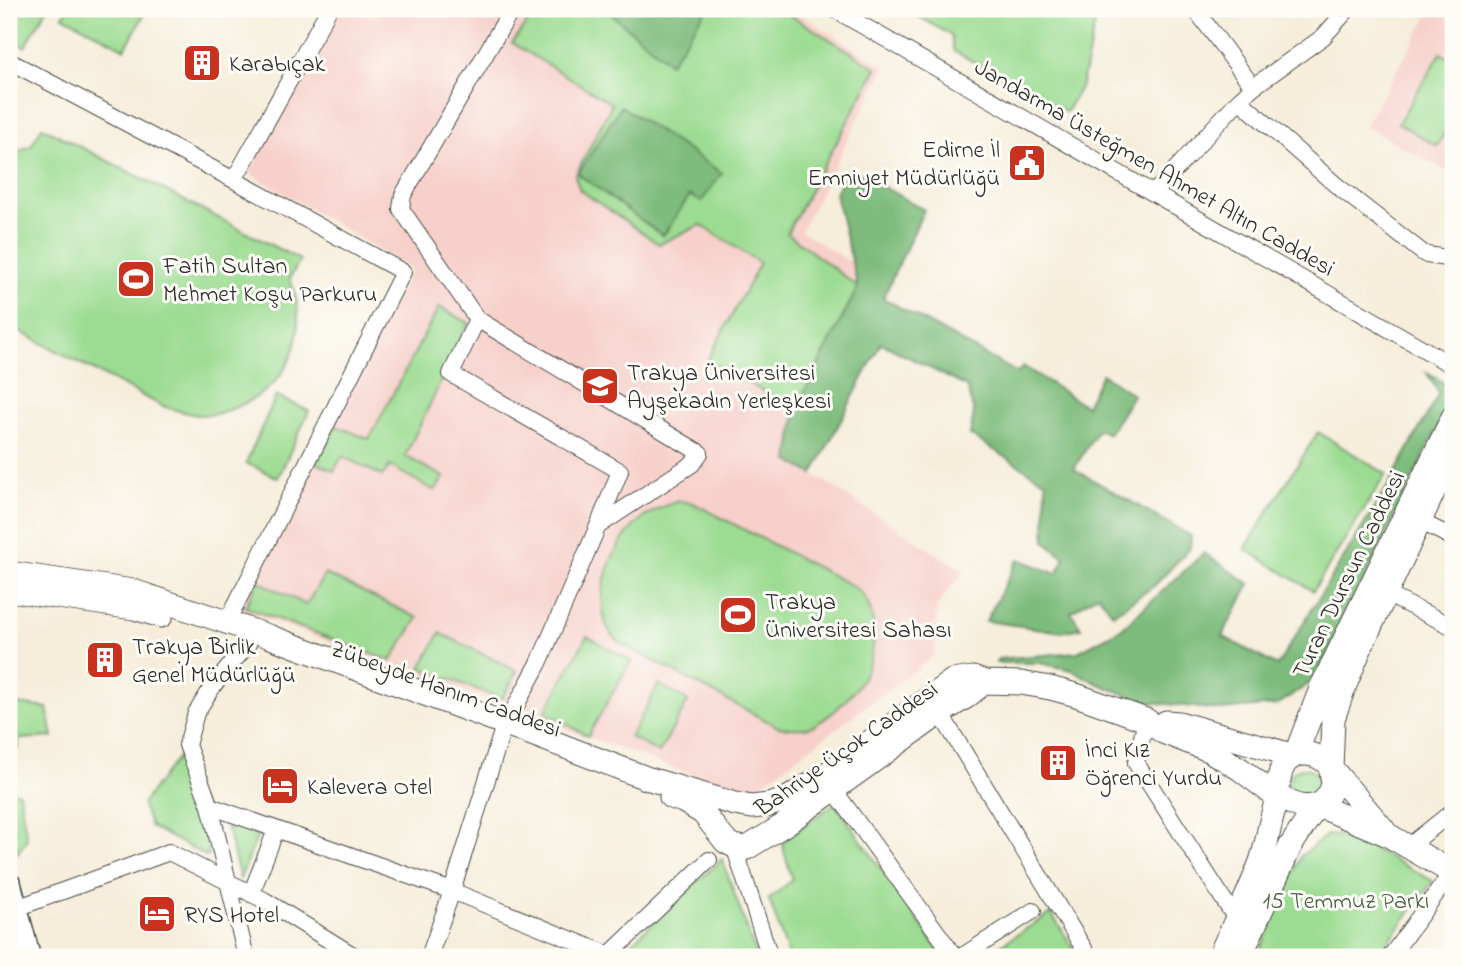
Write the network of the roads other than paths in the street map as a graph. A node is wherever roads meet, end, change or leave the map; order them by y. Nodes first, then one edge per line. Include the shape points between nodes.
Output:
1 (329, 9) edge
2 (512, 9) edge
3 (834, 9) edge
4 (1195, 9) edge
5 (1348, 9) edge
6 (9, 61) edge
7 (1253, 87) junction
8 (1238, 100) junction
9 (234, 180) junction
10 (1154, 193) junction
11 (1453, 259) edge
12 (477, 319) junction
13 (1453, 366) edge
14 (1453, 418) edge
15 (1453, 450) edge
16 (1420, 521) junction
17 (598, 526) junction
18 (1453, 538) edge
19 (9, 573) edge
20 (9, 590) edge
21 (1385, 594) junction
22 (227, 622) junction
23 (1453, 627) edge
24 (248, 644) junction
25 (985, 682) junction
26 (940, 713) junction
27 (1146, 720) junction
28 (503, 730) junction
29 (1295, 756) junction
30 (1331, 769) junction
31 (829, 783) junction
32 (1277, 797) junction
33 (735, 804) junction
34 (1317, 805) junction
35 (210, 806) junction
36 (1453, 811) edge
37 (716, 828) junction
38 (276, 830) junction
39 (1388, 835) junction
40 (734, 846) junction
41 (1409, 848) junction
42 (709, 860) dead end
43 (1453, 872) edge
44 (228, 881) junction
45 (452, 891) junction
46 (251, 894) junction
47 (12, 897) edge
48 (1033, 911) dead end
49 (1236, 919) junction
50 (28, 957) edge
51 (246, 957) edge
52 (356, 957) edge
53 (429, 957) edge
54 (771, 957) edge
55 (956, 957) edge
56 (961, 957) edge
57 (1089, 957) edge
58 (1219, 957) edge
59 (1240, 957) edge
60 (1390, 957) edge

1 - 9 street
2 - 12 street via 403,195 401,209
3 - 10 street, Jandarma Üsteğmen Ahmet Altın Caddesi
4 - 7 street
5 - 7 street via 1323,37
6 - 9 street
7 - 8 street
8 - 10 street
8 - 11 street via 1423,253
9 - 22 street via 403,272
10 - 13 street, Jandarma Üsteğmen Ahmet Altın Caddesi
12 - 17 street via 451,374 620,471
12 - 17 street via 700,453 692,464
14 - 29 main road, Turan Dursun Caddesi via 1322,685
15 - 16 main road, Turan Dursun Caddesi
16 - 18 street
16 - 21 main road, Turan Dursun Caddesi
17 - 28 street via 539,663
19 - 22 main road, Zübeyde Hanım Caddesi via 133,591
20 - 24 main road, Zübeyde Hanım Caddesi via 134,608
21 - 23 street
21 - 30 main road, Turan Dursun Caddesi via 1333,719
22 - 28 main road, Zübeyde Hanım Caddesi
24 - 28 main road, Zübeyde Hanım Caddesi
24 - 35 street via 196,713 187,745
25 - 26 main road, Bahriye Üçok Caddesi
25 - 27 main road, Bahriye Üçok Caddesi via 1050,688
25 - 31 main road, Bahriye Üçok Caddesi via 973,678 952,681
26 - 31 main road, Bahriye Üçok Caddesi
26 - 57 street
27 - 29 main road, Bahriye Üçok Caddesi via 1179,723
27 - 32 main road, Bahriye Üçok Caddesi via 1163,732 1209,750
27 - 49 street via 1136,763
28 - 33 main road, Zübeyde Hanım Caddesi
28 - 37 main road, Zübeyde Hanım Caddesi via 586,768 683,801
28 - 45 street
29 - 30 main road via 1311,754
29 - 32 main road via 1282,769
30 - 34 main road via 1329,794
30 - 39 main road
31 - 33 main road, Bahriye Üçok Caddesi via 769,805
31 - 40 main road, Bahriye Üçok Caddesi via 787,823 747,848
31 - 55 street
32 - 34 main road via 1298,806
32 - 49 main road via 1261,863
33 - 37 main road
34 - 39 main road
34 - 59 main road via 1290,847
35 - 38 street
35 - 44 street
36 - 41 street
37 - 40 main road, Zübeyde Hanım Caddesi
38 - 45 street
38 - 46 street
39 - 41 main road
40 - 54 street, Zübeyde Hanım Caddesi
41 - 43 main road
42 - 45 street via 609,955
43 - 60 street
44 - 46 street
44 - 47 street via 169,852
44 - 51 street
45 - 53 street
46 - 52 street
47 - 50 main road
48 - 56 street
49 - 58 main road

